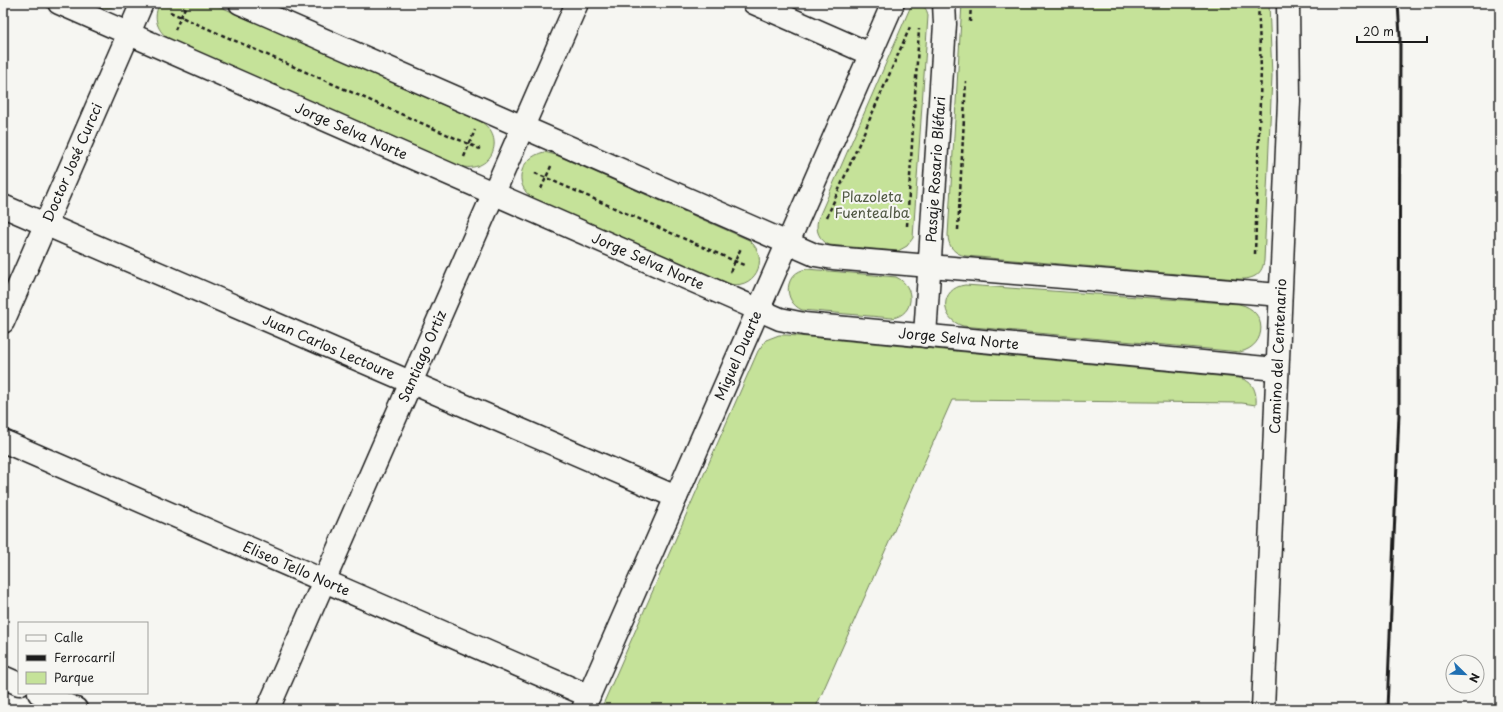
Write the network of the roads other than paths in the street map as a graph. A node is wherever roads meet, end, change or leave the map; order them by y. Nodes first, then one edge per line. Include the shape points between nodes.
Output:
1 (59, 3) edge
2 (142, 3) edge
3 (240, 3) edge
4 (577, 3) edge
5 (754, 3) edge
6 (893, 3) edge
7 (944, 3) edge
8 (1288, 3) edge
9 (129, 34) junction
10 (870, 54) junction
11 (522, 127) junction
12 (493, 194) junction
13 (3, 206) edge
14 (46, 224) junction
15 (787, 243) junction
16 (930, 266) junction
17 (1280, 295) junction
18 (758, 310) junction
19 (3, 322) edge
20 (925, 336) junction
21 (1276, 369) junction
22 (411, 382) junction
23 (3, 441) edge
24 (676, 497) junction
25 (324, 581) junction
26 (3, 677) edge
27 (18, 684) edge
28 (41, 694) edge
29 (586, 702) edge
30 (76, 709) edge
31 (268, 709) edge
32 (1263, 709) edge

1 - 9 street, Jorge Selva Norte
2 - 9 street, Doctor José Curcci
3 - 11 street
4 - 11 street, Santiago Ortiz
5 - 10 street
6 - 10 street, Miguel Duarte
7 - 16 street, Pasaje Rosario Bléfari via 945,24
8 - 17 street, Camino del Centenario via 1289,101
9 - 12 street, Jorge Selva Norte
9 - 14 street, Doctor José Curcci
10 - 15 street, Miguel Duarte
11 - 12 street, Santiago Ortiz
11 - 15 street
12 - 18 street, Jorge Selva Norte
12 - 22 street, Santiago Ortiz
13 - 14 street, Juan Carlos Lectoure
14 - 19 street, Doctor José Curcci
14 - 22 street, Juan Carlos Lectoure
15 - 16 street via 824,257
15 - 18 street, Miguel Duarte
16 - 17 street
16 - 20 street, Pasaje Rosario Bléfari
17 - 21 street, Camino del Centenario
18 - 20 street, Jorge Selva Norte via 796,324
18 - 24 street, Miguel Duarte
20 - 21 street, Jorge Selva Norte
21 - 32 street, Camino del Centenario
22 - 24 street, Juan Carlos Lectoure
22 - 25 street, Santiago Ortiz
23 - 25 street, Eliseo Tello Norte
24 - 29 street, Miguel Duarte
25 - 29 street, Eliseo Tello Norte
25 - 31 street, Santiago Ortiz
26 - 27 street
28 - 30 street

